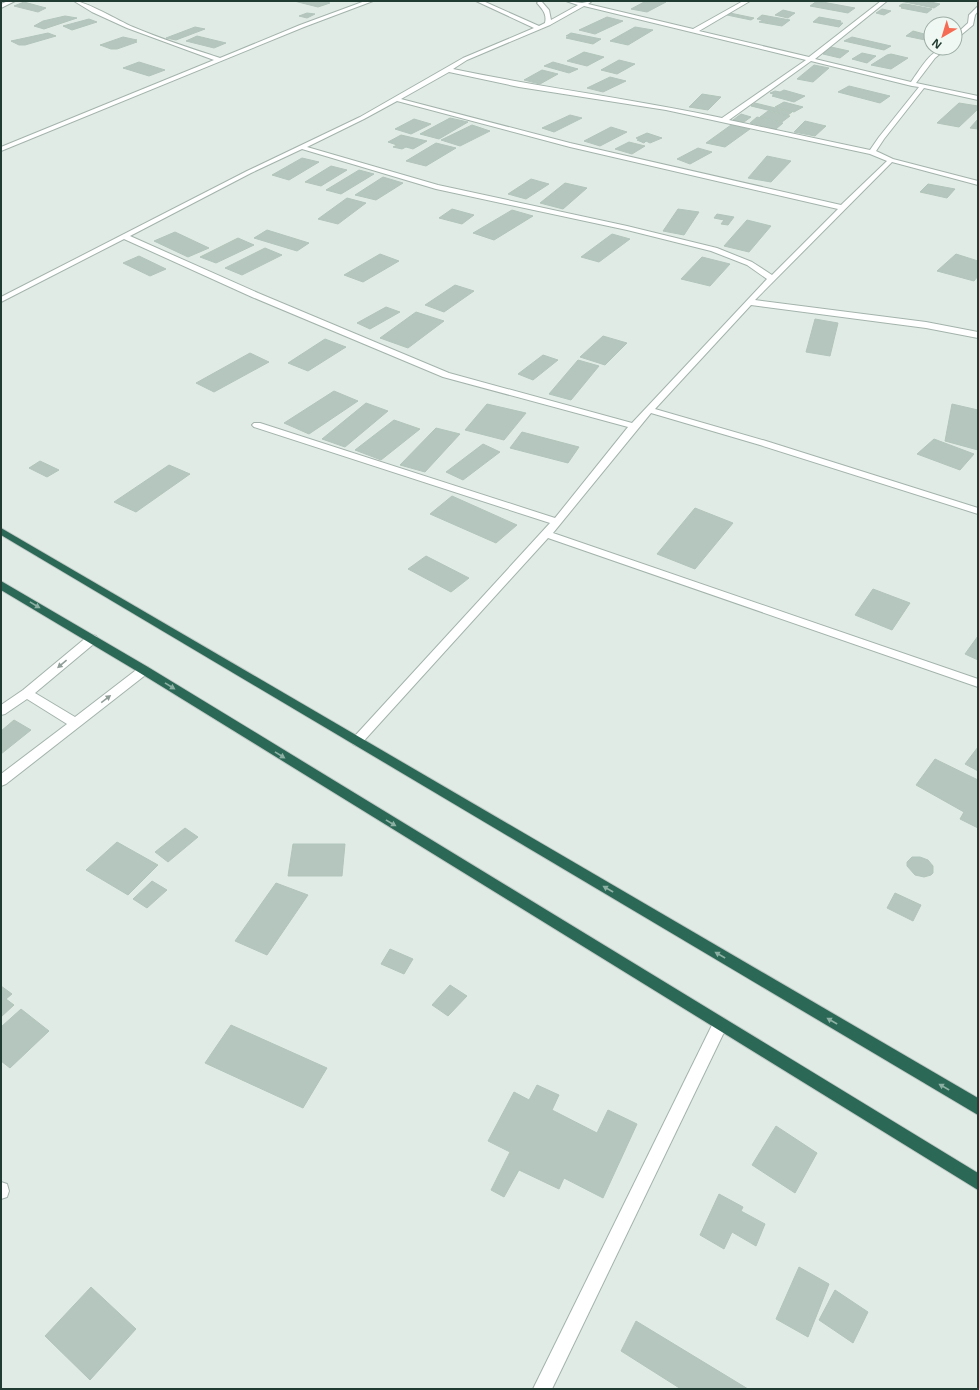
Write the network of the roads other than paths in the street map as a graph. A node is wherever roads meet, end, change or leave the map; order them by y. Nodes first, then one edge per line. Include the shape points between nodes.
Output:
1 (12, 1) edge
2 (77, 1) edge
3 (370, 1) edge
4 (479, 1) edge
5 (569, 1) edge
6 (589, 1) edge
7 (747, 1) edge
8 (884, 1) edge
9 (540, 3) dead end
10 (582, 4) junction
11 (1, 6) edge
12 (978, 8) edge
13 (548, 24) junction
14 (539, 28) junction
15 (963, 31) edge
16 (693, 32) junction
17 (934, 56) edge
18 (811, 59) junction
19 (221, 60) junction
20 (448, 70) junction
21 (912, 84) junction
22 (924, 86) junction
23 (978, 98) edge
24 (396, 99) junction
25 (724, 120) junction
26 (301, 147) junction
27 (1, 149) edge
28 (872, 152) junction
29 (891, 160) junction
30 (978, 184) edge
31 (843, 208) junction
32 (124, 237) junction
33 (772, 279) junction
34 (1, 300) edge
35 (749, 302) junction
36 (978, 335) edge
37 (649, 410) junction
38 (257, 425) dead end
39 (634, 426) junction
40 (978, 511) edge
41 (557, 522) junction
42 (1, 531) edge
43 (547, 534) junction
44 (1, 585) edge
45 (92, 639) junction
46 (144, 670) junction
47 (978, 683) edge
48 (27, 693) junction
49 (1, 711) edge
50 (75, 723) junction
51 (357, 741) junction
52 (1, 782) edge
53 (720, 1024) junction
54 (978, 1107) edge
55 (978, 1182) edge
56 (542, 1389) edge

1 - 11 street
2 - 19 street via 125,27
3 - 19 street
4 - 14 street
5 - 10 street
6 - 10 street
7 - 16 street
8 - 18 street
9 - 13 street via 548,10
10 - 13 street
10 - 16 street
12 - 15 street via 972,15 971,24
13 - 14 street
14 - 20 street via 465,59
16 - 18 street
17 - 21 street
18 - 21 street
18 - 25 street
19 - 27 street
20 - 24 street
20 - 25 street
21 - 22 street
22 - 23 street
22 - 28 street
24 - 26 street
24 - 31 street via 595,151
25 - 28 street
26 - 32 street
26 - 33 street via 459,192 631,228 728,254 747,260
28 - 29 street
29 - 30 street
29 - 31 street
31 - 33 street
32 - 34 street
32 - 39 street via 446,375
33 - 35 street
35 - 36 street via 926,325
35 - 37 street
37 - 39 street
37 - 40 street
38 - 41 street
39 - 41 street
41 - 43 street
42 - 51 highway
43 - 47 street
43 - 51 street
44 -> 45 highway
45 - 46 highway
45 -> 48 street
50 -> 46 street
46 -> 53 highway
48 - 49 street
48 - 50 street
50 - 52 street
54 -> 51 highway
53 - 55 highway
53 - 56 street

